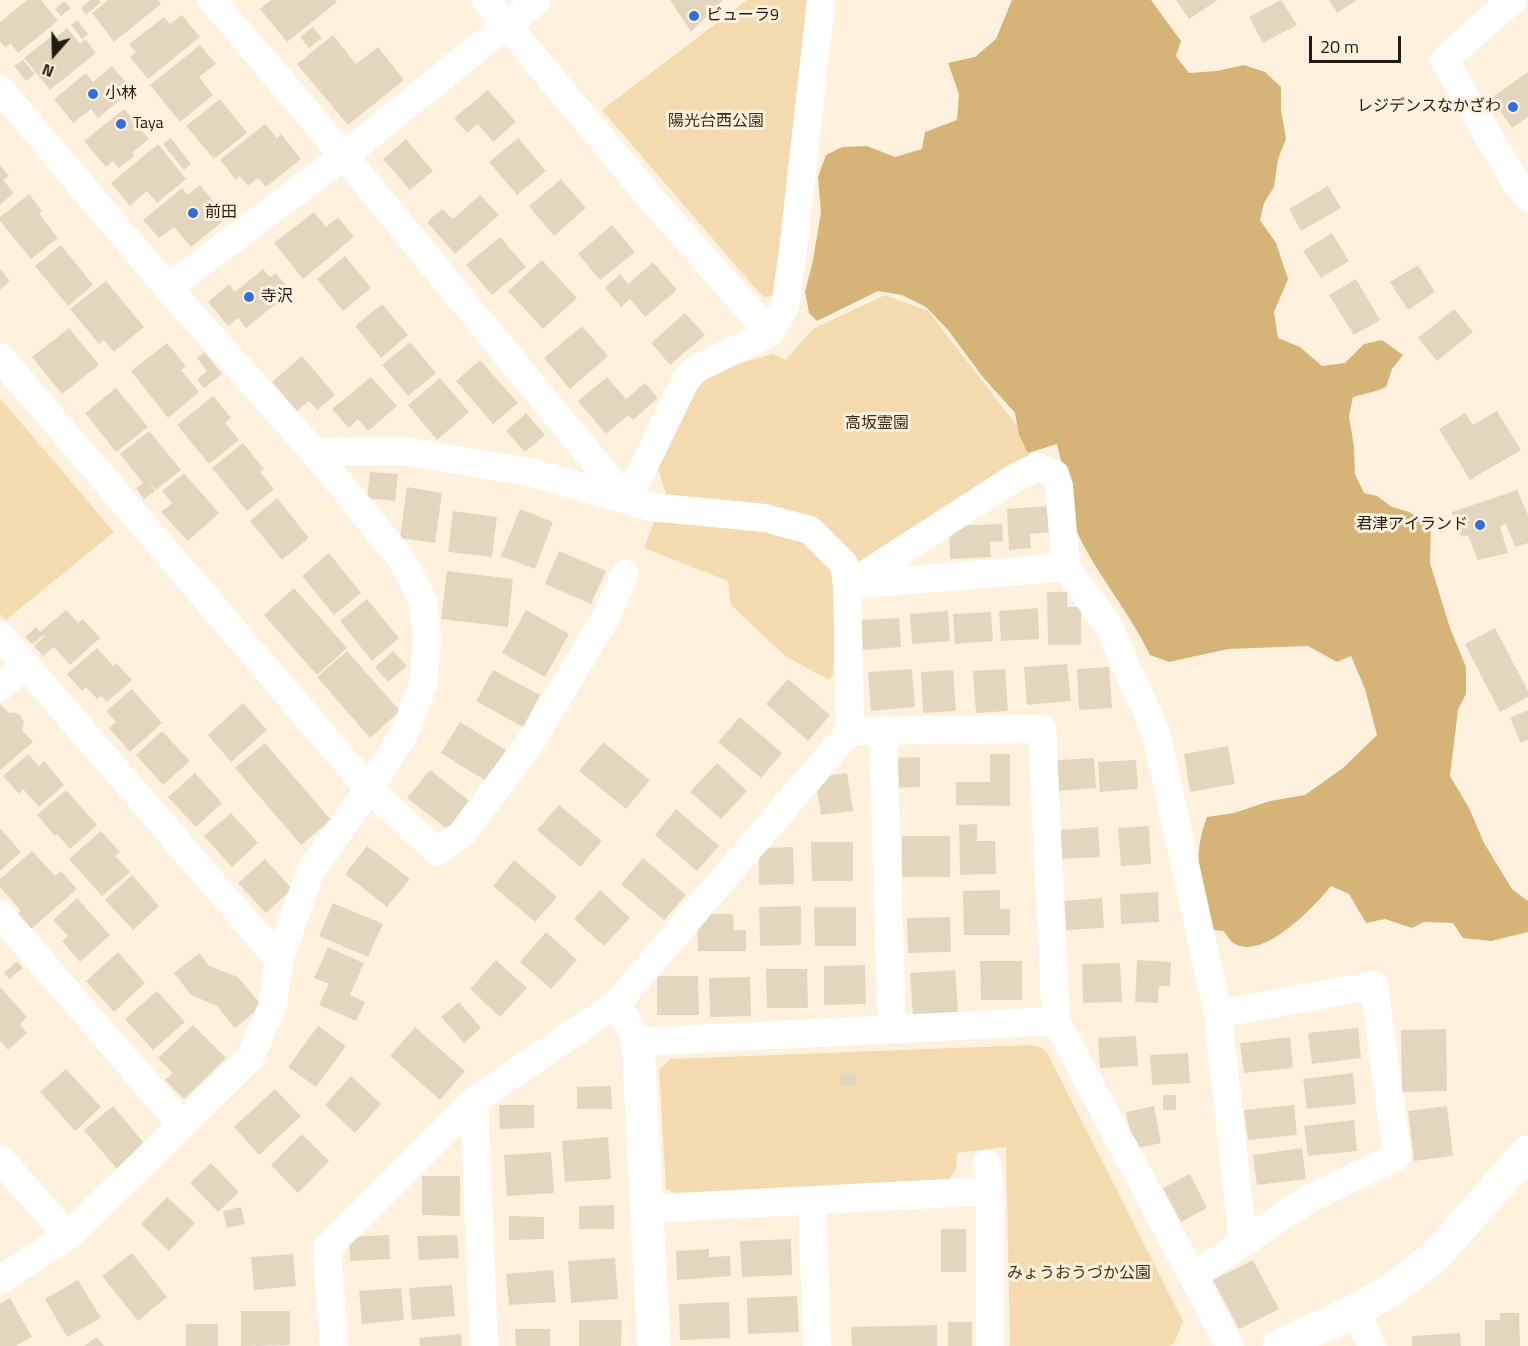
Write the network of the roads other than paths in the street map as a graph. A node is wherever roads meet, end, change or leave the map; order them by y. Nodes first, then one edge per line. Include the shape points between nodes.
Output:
1 (212, 0) edge
2 (486, 0) edge
3 (537, 0) edge
4 (821, 0) edge
5 (1512, 0) edge
6 (507, 24) junction
7 (0, 89) edge
8 (344, 156) junction
9 (1528, 198) edge
10 (168, 288) junction
11 (770, 333) junction
12 (0, 357) edge
13 (314, 452) junction
14 (624, 497) junction
15 (1066, 567) junction
16 (625, 574) dead end
17 (848, 586) junction
18 (0, 634) edge
19 (26, 665) junction
20 (0, 687) edge
21 (883, 730) junction
22 (850, 731) junction
23 (369, 789) junction
24 (0, 914) edge
25 (279, 960) junction
26 (617, 1003) junction
27 (1218, 1014) junction
28 (1056, 1022) junction
29 (892, 1029) junction
30 (638, 1042) junction
31 (474, 1101) junction
32 (182, 1125) junction
33 (1528, 1152) edge
34 (0, 1159) edge
35 (812, 1200) junction
36 (646, 1209) junction
37 (68, 1236) junction
38 (1243, 1242) junction
39 (1193, 1276) junction
40 (0, 1280) edge
41 (1356, 1311) junction
42 (334, 1346) edge
43 (484, 1346) edge
44 (654, 1346) edge
45 (818, 1346) edge
46 (990, 1346) edge
47 (1230, 1346) edge
48 (1279, 1346) edge
49 (1372, 1346) edge

1 - 8 street
2 - 6 street
3 - 6 street
4 - 11 street via 785,306
5 - 9 street via 1444,60
6 - 8 street
6 - 11 street via 655,203
7 - 10 street
8 - 10 street
8 - 14 street
10 - 13 street
11 - 14 street via 696,369 685,381 634,488
12 - 23 street
13 - 14 street via 404,451 534,472
13 - 23 street via 402,560 423,601 427,639 423,685 404,734
14 - 17 street via 651,507 765,518 810,530 844,564
15 - 17 street
15 - 17 street via 1059,486 1055,474 1037,467
15 - 27 street via 1108,625 1156,733
16 - 23 street via 605,619 532,740 461,835 437,851
17 - 22 street
18 - 19 street
19 - 20 street
19 - 25 street
21 - 22 street
21 - 28 street via 1042,729
21 - 29 street
22 - 26 street
23 - 25 street via 311,870
24 - 32 street
25 - 32 street via 273,1005 249,1059
26 - 30 street
26 - 31 street
27 - 38 street
27 - 38 street via 1374,985 1397,1156 1305,1201
28 - 29 street
28 - 39 street
29 - 30 street
30 - 36 street
31 - 42 street via 327,1248
31 - 43 street
32 - 37 street
33 - 41 street via 1435,1256 1393,1289
34 - 37 street
35 - 36 street
35 - 45 street
35 - 46 street via 989,1178
36 - 44 street
37 - 40 street
38 - 39 street
39 - 47 street
41 - 48 street
41 - 49 street

